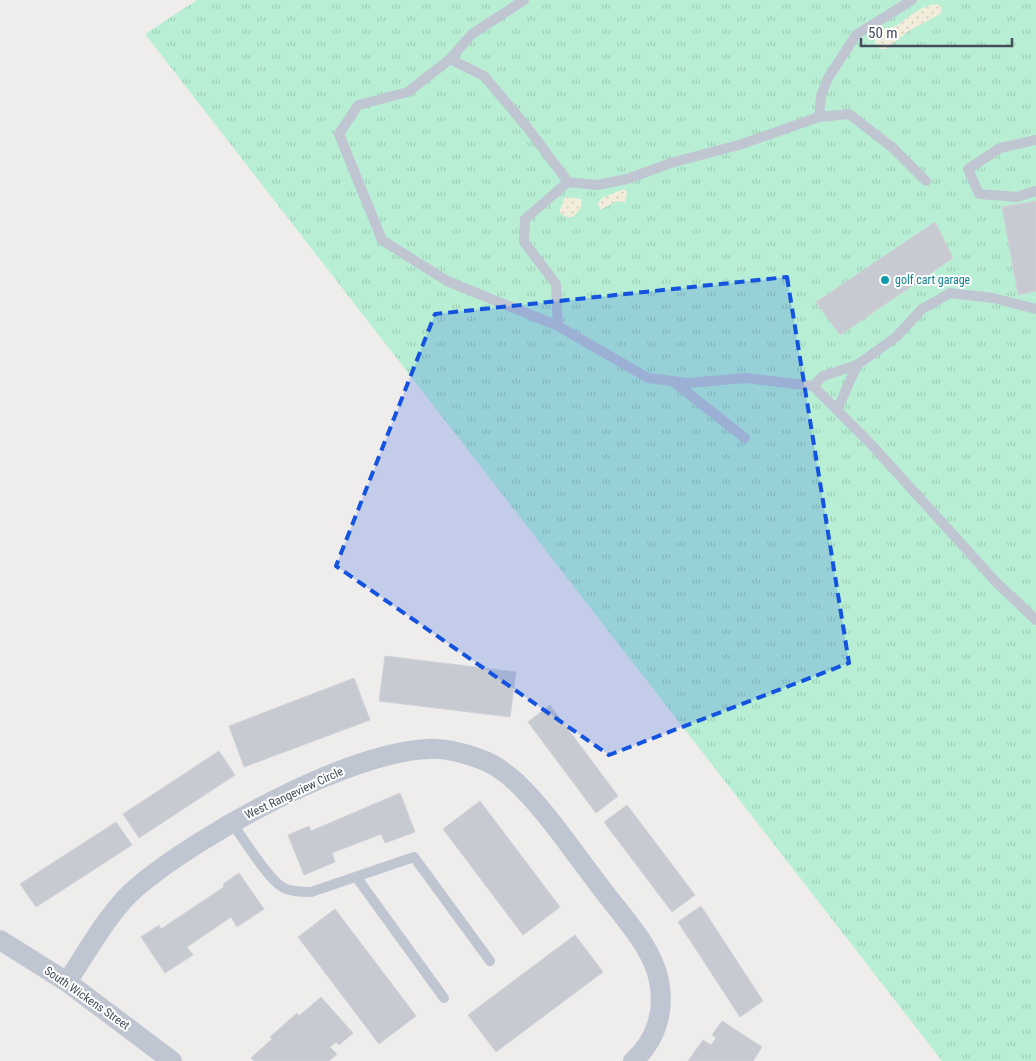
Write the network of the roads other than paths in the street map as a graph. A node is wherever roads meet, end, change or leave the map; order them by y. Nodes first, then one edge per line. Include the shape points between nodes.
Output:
1 (524, 0) edge
2 (912, 0) edge
3 (450, 59) junction
4 (819, 117) junction
5 (1036, 140) edge
6 (926, 181) dead end
7 (568, 182) junction
8 (1036, 191) edge
9 (1036, 309) edge
10 (558, 326) junction
11 (857, 365) junction
12 (674, 381) junction
13 (813, 386) junction
14 (837, 410) junction
15 (745, 438) dead end
16 (1036, 620) edge
17 (232, 822) junction
18 (357, 878) junction
19 (0, 940) edge
20 (490, 961) dead end
21 (67, 982) junction
22 (444, 998) dead end
23 (172, 1061) edge
24 (633, 1061) edge

1 - 3 lane via 472,34
2 - 4 lane via 856,35 828,78 821,96
3 - 7 lane via 484,76 527,126
3 - 10 lane via 408,92 358,105 339,134 382,240 447,281
4 - 6 lane via 849,114 893,148
4 - 7 lane via 626,180 597,185
5 - 8 lane via 1000,148 968,169 980,194 1017,197
7 - 10 lane via 525,219 524,242 556,284
9 - 11 lane via 992,298 950,293 922,309 896,337
10 - 12 lane via 648,378
11 - 13 lane via 823,376
11 - 14 lane
12 - 13 lane via 688,383 745,378
12 - 15 lane
13 - 14 lane
14 - 16 lane via 996,582
17 - 18 lane via 282,887 311,892
17 - 21 street, West Rangeview Circle via 136,888 116,910
17 - 24 street, West Rangeview Circle via 329,775 382,758 428,749 483,760 500,769 552,822 651,960 659,980 660,1017 652,1040
18 - 20 lane via 414,857
18 - 22 lane
19 - 21 street, South Wickens Street
21 - 23 street, South Wickens Street

